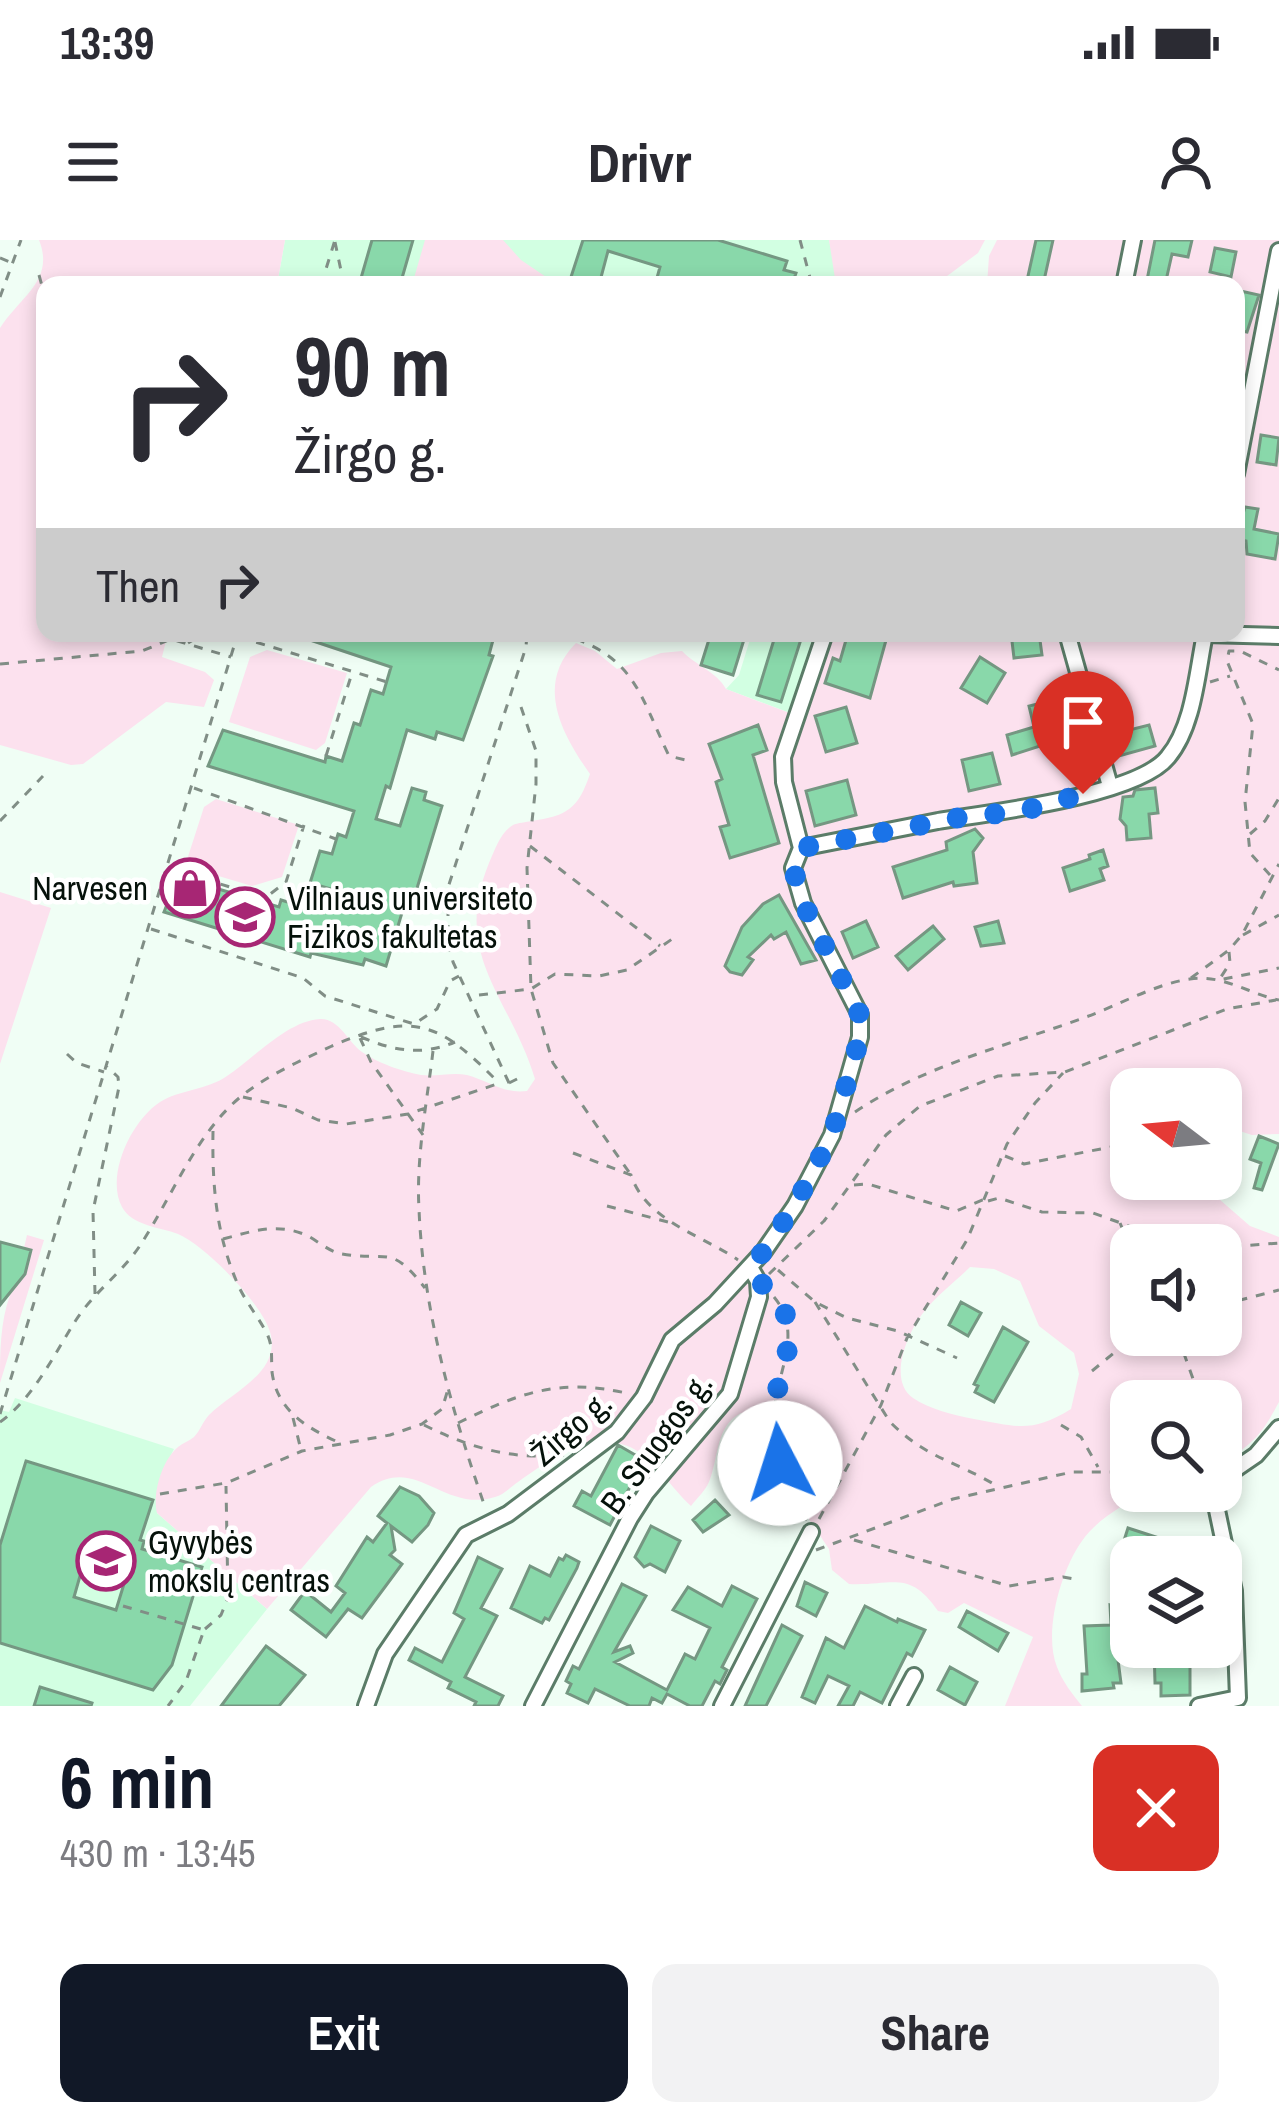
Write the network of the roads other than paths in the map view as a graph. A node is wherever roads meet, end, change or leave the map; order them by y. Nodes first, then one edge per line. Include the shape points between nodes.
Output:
1 (1133, 240) edge
2 (1279, 251) edge
3 (1126, 276) edge
4 (1245, 428) edge
5 (1245, 635) edge
6 (1279, 636) edge
7 (822, 642) edge
8 (1070, 642) edge
9 (1203, 642) edge
10 (1110, 786) junction
11 (801, 848) junction
12 (756, 1278) junction
13 (1279, 1427) edge
14 (1242, 1465) edge
15 (1217, 1512) edge
16 (813, 1528) road end
17 (914, 1676) dead end
18 (366, 1706) edge
19 (533, 1706) edge
20 (722, 1706) edge
21 (898, 1706) edge
22 (1198, 1706) edge

1 - 3 street
2 - 4 street
5 - 6 street
7 - 11 street, Žirgo g. via 783,757
8 - 10 street
9 - 10 street via 1171,755
10 - 11 street via 1023,811
11 - 12 street, Žirgo g. via 793,868 803,903 860,1015 860,1037 836,1125
12 - 18 street, Žirgo g. via 672,1340 617,1432 508,1514 466,1535 385,1654
12 - 19 street, B. Sruogos g. via 757,1309 730,1394 630,1518
13 - 14 street
15 - 22 street via 1234,1591 1238,1698
16 - 20 street
17 - 21 street

